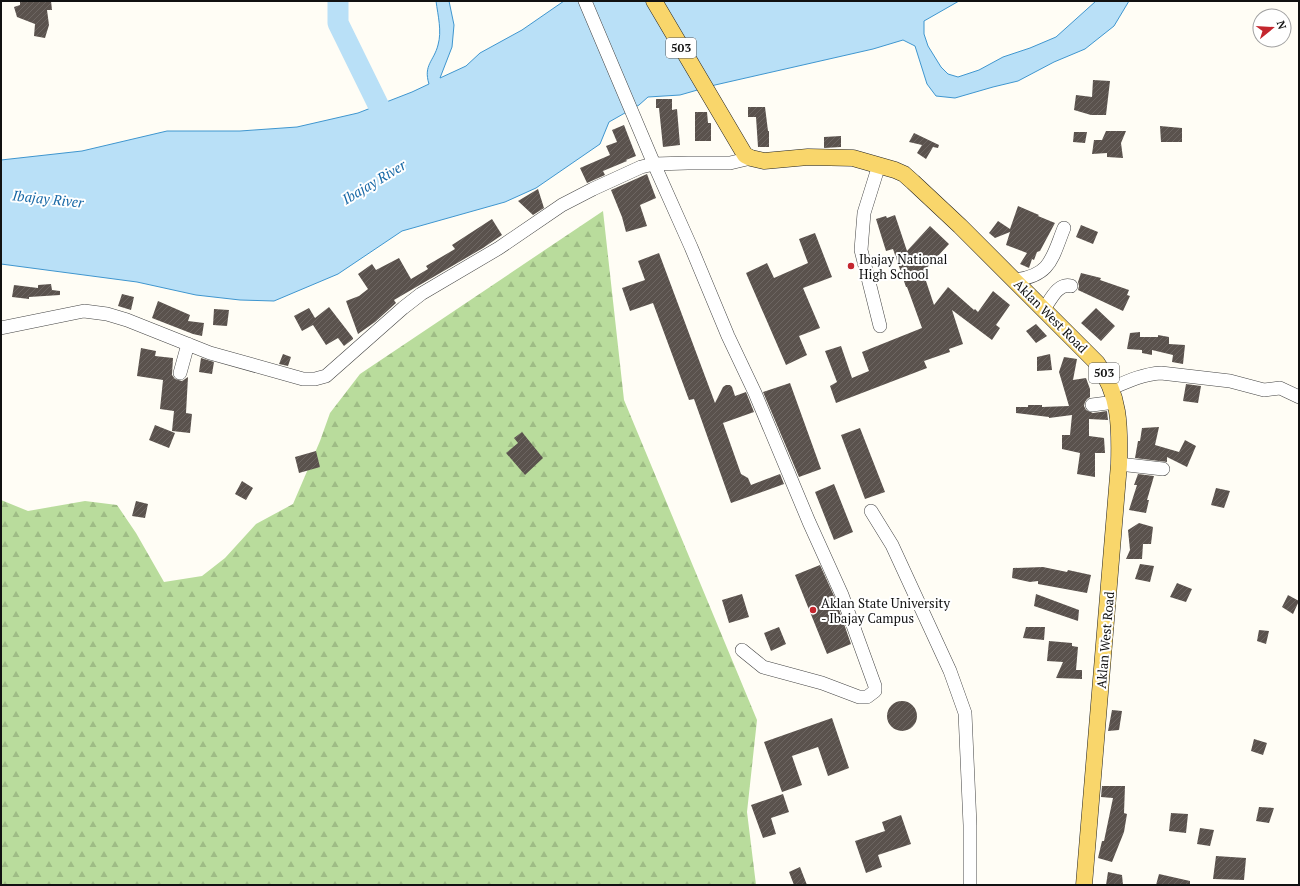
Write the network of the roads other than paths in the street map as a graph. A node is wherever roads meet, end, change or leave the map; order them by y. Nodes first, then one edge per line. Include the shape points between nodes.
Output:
1 (585, 1) edge
2 (654, 1) edge
3 (751, 158) junction
4 (654, 164) junction
5 (879, 165) junction
6 (1064, 228) dead end
7 (1014, 280) junction
8 (1071, 286) dead end
9 (1044, 309) junction
10 (880, 326) dead end
11 (1, 328) edge
12 (188, 344) junction
13 (180, 373) dead end
14 (1114, 395) junction
15 (1299, 397) edge
16 (1092, 405) dead end
17 (1119, 464) junction
18 (1162, 469) dead end
19 (871, 511) dead end
20 (742, 650) dead end
21 (970, 885) edge
22 (1084, 885) edge

1 - 4 street
2 - 3 main road, 503 via 745,155
3 - 4 street via 730,163
3 - 5 main road, Aklan West Road / 503 via 764,161 846,157
4 - 12 street via 627,173 562,205 499,248 422,294 326,376 303,379 210,353
4 - 20 street via 842,595 875,692 867,697 859,697 822,683 763,667
5 - 7 main road, Aklan West Road / 503 via 895,170 913,182
5 - 10 street via 864,213 861,250
6 - 7 street via 1045,269 1035,276
7 - 9 main road, Aklan West Road / 503
8 - 9 street via 1060,287
9 - 14 main road, Aklan West Road / 503 via 1098,363
11 - 12 street via 84,311 127,320
12 - 13 street
14 - 15 street via 1138,377 1161,373 1230,381 1264,390 1280,388
14 - 16 street
14 - 17 main road, Aklan West Road / 503 via 1120,436
17 - 18 street
17 - 22 main road, Aklan West Road / 503
19 - 21 street via 892,545 950,671 965,713

